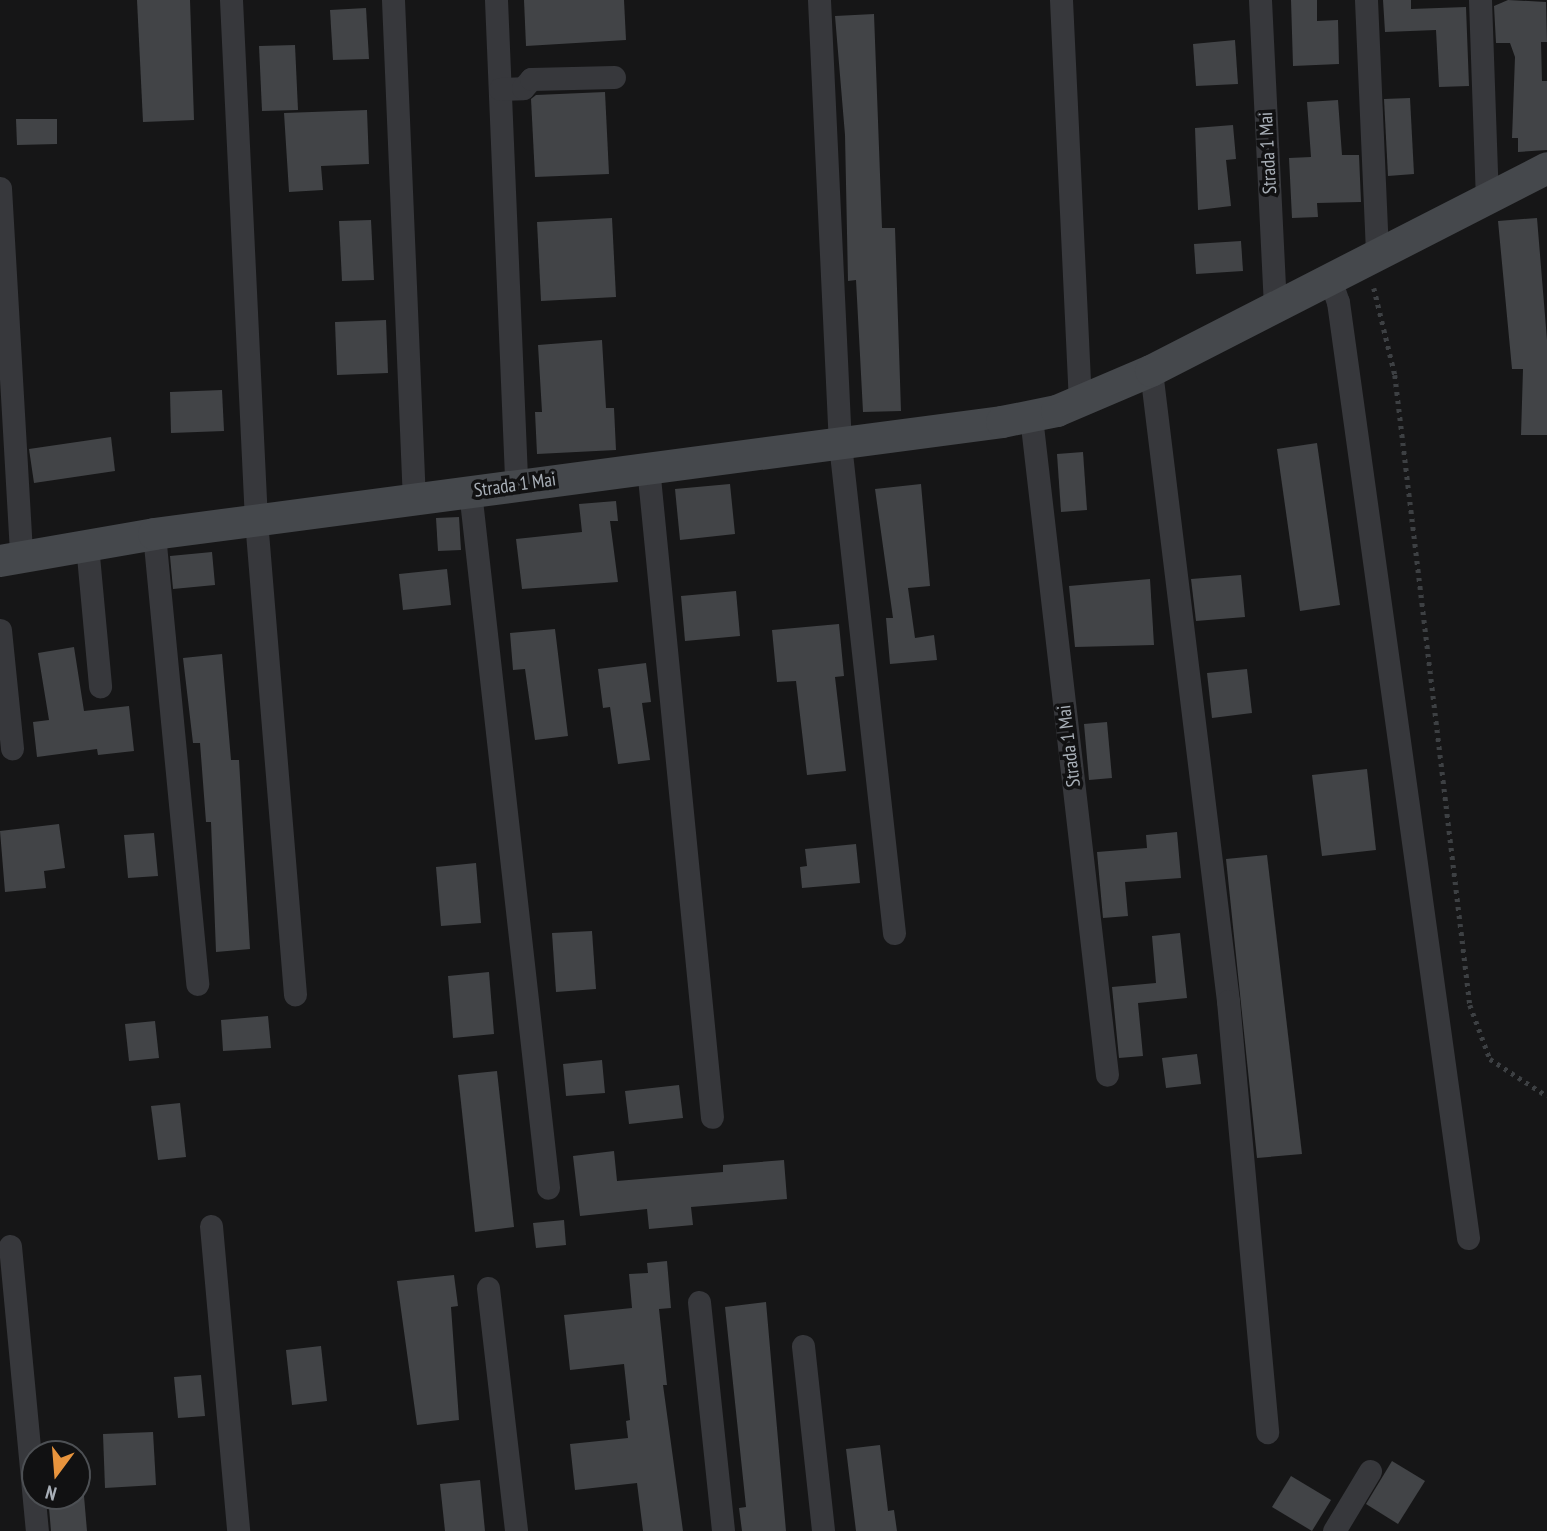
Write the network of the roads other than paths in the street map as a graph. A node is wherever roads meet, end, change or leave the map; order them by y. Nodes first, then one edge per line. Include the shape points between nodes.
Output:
1 (231, 0) edge
2 (393, 0) edge
3 (496, 0) edge
4 (819, 0) edge
5 (1061, 0) edge
6 (1261, 0) edge
7 (1366, 0) edge
8 (1480, 0) edge
9 (614, 77) dead end
10 (500, 89) junction
11 (1547, 168) edge
12 (0, 188) edge
13 (1487, 199) junction
14 (1368, 259) junction
15 (1330, 279) junction
16 (1275, 307) junction
17 (1152, 371) junction
18 (1080, 403) junction
19 (1031, 417) junction
20 (840, 444) junction
21 (648, 467) junction
22 (516, 484) junction
23 (470, 491) junction
24 (414, 499) junction
25 (256, 520) junction
26 (154, 534) junction
27 (87, 545) junction
28 (10, 559) edge
29 (0, 630) edge
30 (100, 686) dead end
31 (12, 748) dead end
32 (894, 933) dead end
33 (197, 985) dead end
34 (295, 994) dead end
35 (1107, 1075) dead end
36 (712, 1117) dead end
37 (548, 1188) dead end
38 (211, 1226) dead end
39 (1468, 1238) dead end
40 (10, 1246) dead end
41 (488, 1288) dead end
42 (699, 1302) dead end
43 (803, 1346) dead end
44 (1267, 1432) dead end
45 (1370, 1471) dead end
46 (37, 1531) edge
47 (238, 1531) edge
48 (516, 1531) edge
49 (723, 1531) edge
50 (823, 1531) edge
51 (1334, 1531) edge

1 - 25 street
2 - 24 street
3 - 10 street
4 - 20 street
5 - 18 street
6 - 16 street, Strada 1 Mai
7 - 14 street
8 - 13 street
9 - 10 street via 531,79 523,88
10 - 22 street
11 - 13 street, Strada 1 Mai
12 - 28 street
13 - 14 street, Strada 1 Mai
14 - 15 street, Strada 1 Mai
15 - 16 street, Strada 1 Mai
15 - 39 street via 1338,302
16 - 17 street, Strada 1 Mai
17 - 18 street, Strada 1 Mai
17 - 44 street via 1228,1001
18 - 19 street, Strada 1 Mai
19 - 20 street, Strada 1 Mai
19 - 35 street, Strada 1 Mai
20 - 21 street, Strada 1 Mai
20 - 32 street
21 - 22 street, Strada 1 Mai
21 - 36 street
22 - 23 street, Strada 1 Mai
23 - 24 street, Strada 1 Mai
23 - 37 street
24 - 25 street, Strada 1 Mai
25 - 26 street, Strada 1 Mai
25 - 34 street
26 - 27 street, Strada 1 Mai
26 - 33 street
27 - 28 street, Strada 1 Mai
27 - 30 street
29 - 31 street
38 - 47 street
40 - 46 street
41 - 48 street
42 - 49 street
43 - 50 street
45 - 51 street

